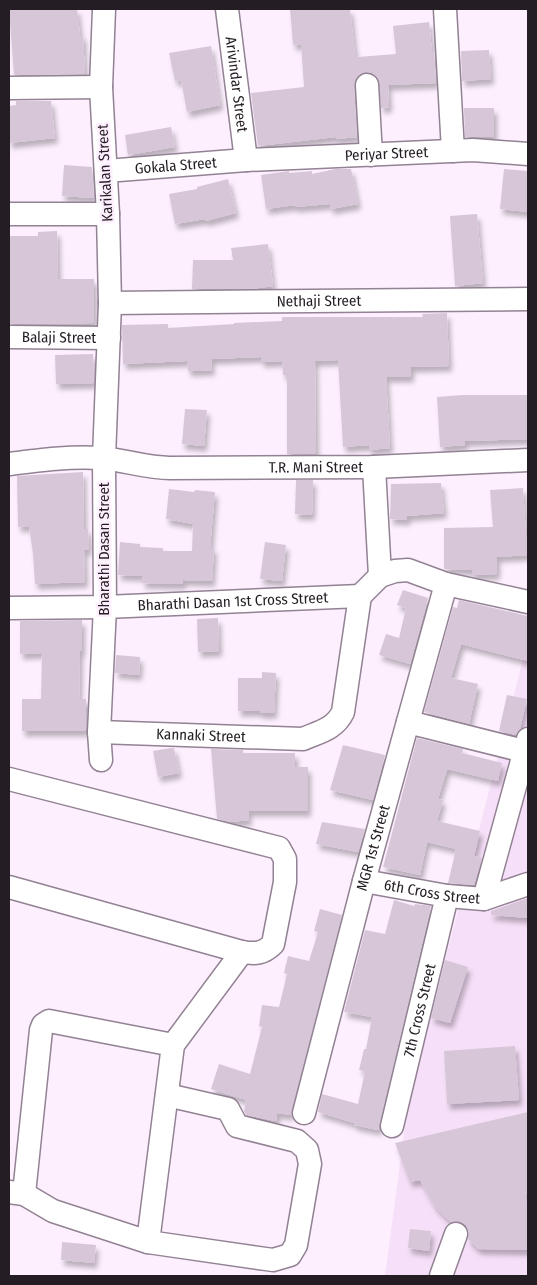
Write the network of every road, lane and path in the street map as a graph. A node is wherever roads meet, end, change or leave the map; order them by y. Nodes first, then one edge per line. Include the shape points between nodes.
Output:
1 (104, 9) edge
2 (227, 9) edge
3 (445, 9) edge
4 (367, 85) dead end
5 (101, 87) junction
6 (9, 88) edge
7 (453, 151) junction
8 (528, 154) edge
9 (371, 155) junction
10 (246, 160) junction
11 (106, 172) junction
12 (9, 214) edge
13 (108, 214) junction
14 (528, 299) edge
15 (110, 303) junction
16 (9, 337) edge
17 (109, 338) junction
18 (104, 458) junction
19 (528, 460) edge
20 (9, 464) edge
21 (374, 467) junction
22 (380, 576) junction
23 (446, 584) junction
24 (360, 596) junction
25 (528, 602) edge
26 (105, 607) junction
27 (9, 608) edge
28 (408, 722) junction
29 (100, 732) junction
30 (527, 747) edge
31 (101, 760) dead end
32 (9, 779) edge
33 (364, 881) junction
34 (528, 884) edge
35 (9, 887) edge
36 (446, 896) junction
37 (484, 899) junction
38 (242, 952) junction
39 (173, 1045) junction
40 (167, 1095) junction
41 (304, 1113) dead end
42 (392, 1126) dead end
43 (16, 1193) edge
44 (456, 1234) dead end
45 (148, 1242) junction
46 (441, 1276) edge

1 - 5 street, Karikalan Street
2 - 10 street, Arivindar Street
3 - 7 street
4 - 9 street
5 - 6 street
5 - 11 street, Karikalan Street
7 - 8 street, Periyar Street
7 - 9 street, Periyar Street
9 - 10 street, Periyar Street
10 - 11 street, Gokala Street
11 - 13 street, Karikalan Street
12 - 13 street
13 - 15 street, Karikalan Street
14 - 15 street, Nethaji Street
15 - 17 street, Karikalan Street
16 - 17 street, Balaji Street
17 - 18 street, Bharathi Dasan Street
18 - 20 street, T.R. Mani Street via 67,457
18 - 21 street, T.R. Mani Street via 152,468
18 - 26 street, Bharathi Dasan Street
19 - 21 street, T.R. Mani Street
21 - 22 street
22 - 23 street via 394,570 408,570
22 - 24 street
23 - 25 street
23 - 28 street, MGR 1st Street
24 - 26 street, Bharathi Dasan 1st Cross Street
24 - 29 street, Kannaki Street via 343,712 332,727 303,739
26 - 27 street, Bharathi Dasan 1st Cross Street
26 - 29 street, Bharathi Dasan Street
28 - 30 street
28 - 33 street, MGR 1st Street
29 - 31 street, Bharathi Dasan Street
30 - 37 street
32 - 38 street via 279,848 285,859 285,882 273,944 256,954
33 - 36 street, 6th Cross Street
33 - 41 street, MGR 1st Street
34 - 37 street, 6th Cross Street
35 - 38 street
36 - 37 street, 6th Cross Street
36 - 42 street, 7th Cross Street
38 - 39 street
39 - 40 street
39 - 43 street via 49,1022 43,1025
40 - 45 street
40 - 45 street via 228,1110 237,1126 297,1141 307,1150 310,1164 296,1245 290,1255 273,1260
43 - 45 street via 53,1211
44 - 46 street

